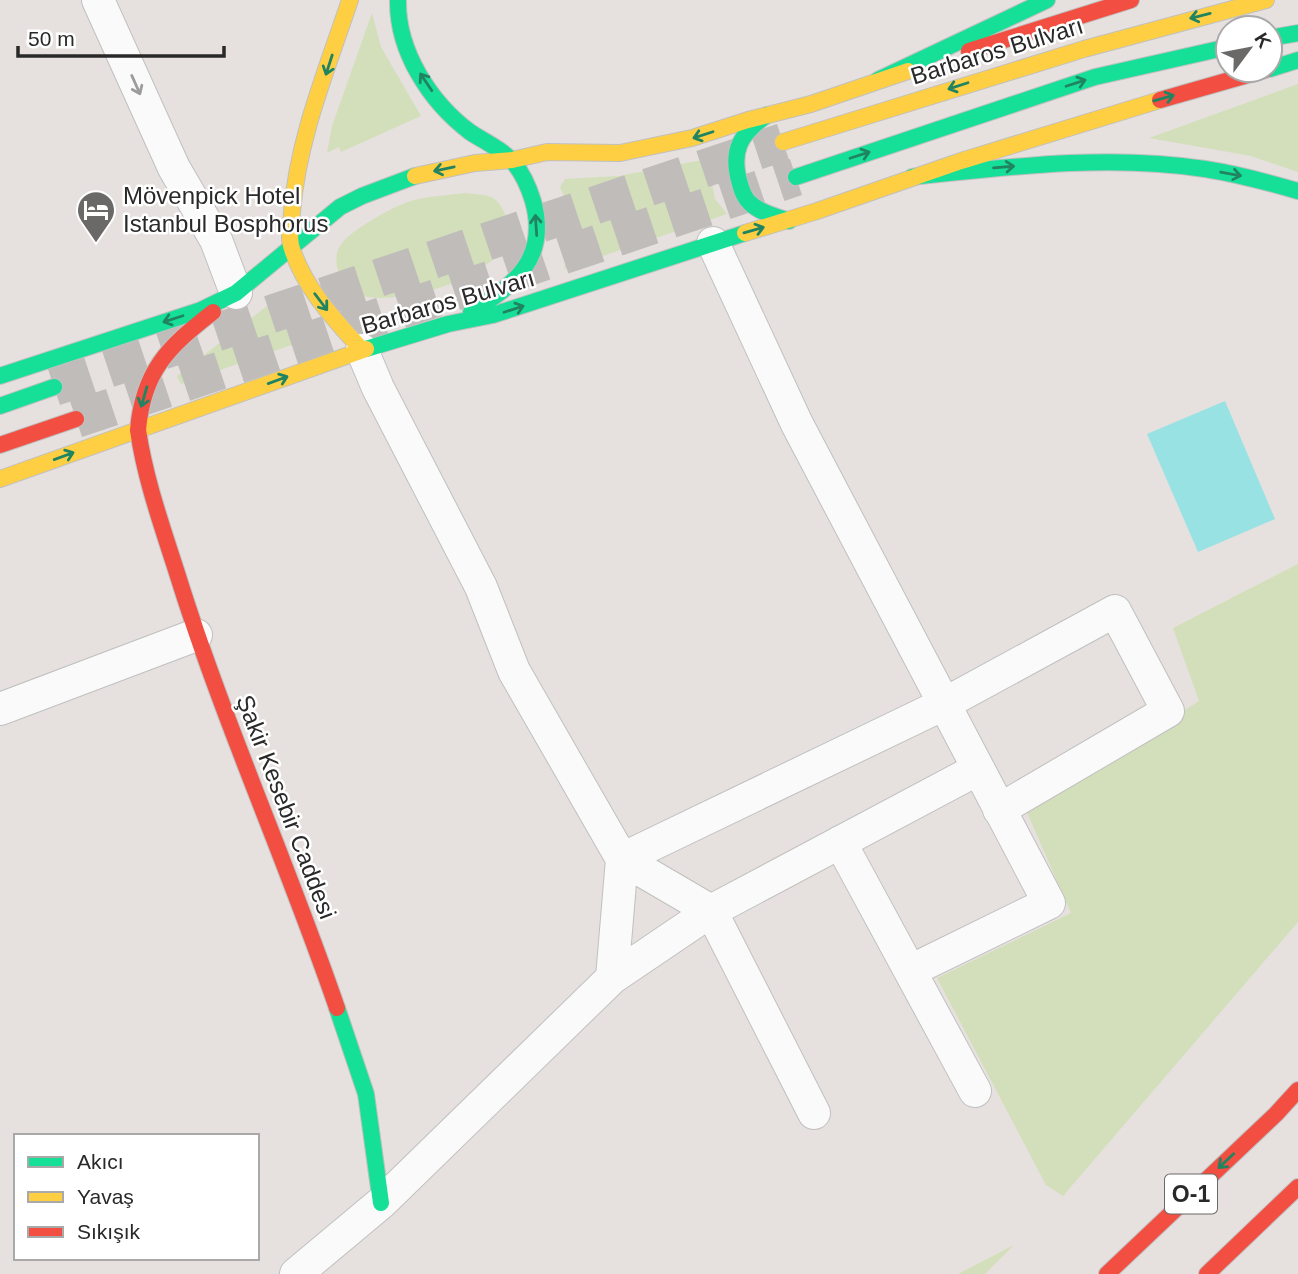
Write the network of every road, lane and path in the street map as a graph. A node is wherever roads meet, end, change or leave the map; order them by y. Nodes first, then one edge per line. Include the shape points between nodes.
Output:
1 (99, 0) edge
2 (350, 0) edge
3 (398, 0) edge
4 (1047, 0) edge
5 (1131, 0) edge
6 (1266, 0) edge
7 (1214, 50) edge
8 (878, 80) junction
9 (1216, 84) edge
10 (768, 115) junction
11 (783, 142) tunnel mouth
12 (512, 160) junction
13 (796, 177) tunnel mouth
14 (912, 177) junction
15 (1298, 191) edge
16 (789, 221) junction
17 (713, 243) junction
18 (290, 246) junction
19 (236, 293) junction
20 (448, 324) junction
21 (362, 350) junction
22 (0, 376) edge
23 (54, 387) tunnel mouth
24 (0, 406) edge
25 (76, 419) tunnel mouth
26 (138, 430) junction
27 (0, 445) edge
28 (0, 479) edge
29 (196, 635) junction
30 (944, 704) junction
31 (0, 709) edge
32 (978, 769) junction
33 (999, 810) junction
34 (840, 842) junction
35 (622, 859) junction
36 (711, 911) junction
37 (910, 971) junction
38 (612, 978) junction
39 (1298, 1090) edge
40 (975, 1091) dead end
41 (814, 1112) dead end
42 (1298, 1187) edge
43 (381, 1203) junction
44 (306, 1271) edge
45 (1107, 1274) edge
46 (1207, 1274) edge

1 -> 19 street via 174,168 216,240
2 -> 18 main road via 299,163
12 -> 3 main road via 462,126 430,89 406,46
4 - 8 main road
5 - 8 main road
6 -> 11 main road, Barbaros Bulvarı via 1162,25
13 -> 7 main road via 1095,77
8 - 10 main road, Barbaros Bulvarı
14 -> 9 main road
10 -> 12 main road, Barbaros Bulvarı via 620,153 547,152
10 - 16 main road via 741,138 736,172 753,205
12 -> 18 main road, Barbaros Bulvarı via 452,168 386,186 340,208
20 -> 12 main road via 498,295 529,263 538,233 537,218 527,184
14 -> 15 main road via 1032,165 1125,162 1227,173
14 - 16 main road, Barbaros Bulvarı
17 -> 16 main road, Barbaros Bulvarı
20 -> 17 main road, Barbaros Bulvarı via 493,316
17 - 30 street via 797,424
18 - 19 main road, Barbaros Bulvarı
18 -> 21 main road via 320,302
19 -> 22 main road, Barbaros Bulvarı via 201,310
19 -> 26 main road, Şakir Kesebir Caddesi via 188,332 163,360 145,388
20 - 21 main road, Barbaros Bulvarı
26 -> 21 main road, Barbaros Bulvarı
21 - 35 street via 481,587 514,671
23 - 24 main road
25 - 27 main road
28 -> 26 main road, Barbaros Bulvarı
26 - 29 main road, Şakir Kesebir Caddesi via 143,464
29 - 31 street
29 - 43 main road, Şakir Kesebir Caddesi via 316,948 366,1094
30 - 32 street
30 - 33 street via 1115,611 1168,710
30 - 35 street
32 - 33 street
32 - 34 street
33 - 37 street via 1049,904
34 - 36 street
34 - 37 street
35 - 36 street
35 - 38 street
36 - 38 street
36 - 41 street
37 - 40 street
38 - 43 street
39 -> 45 main road, O-1
42 - 46 main road
43 - 44 street

